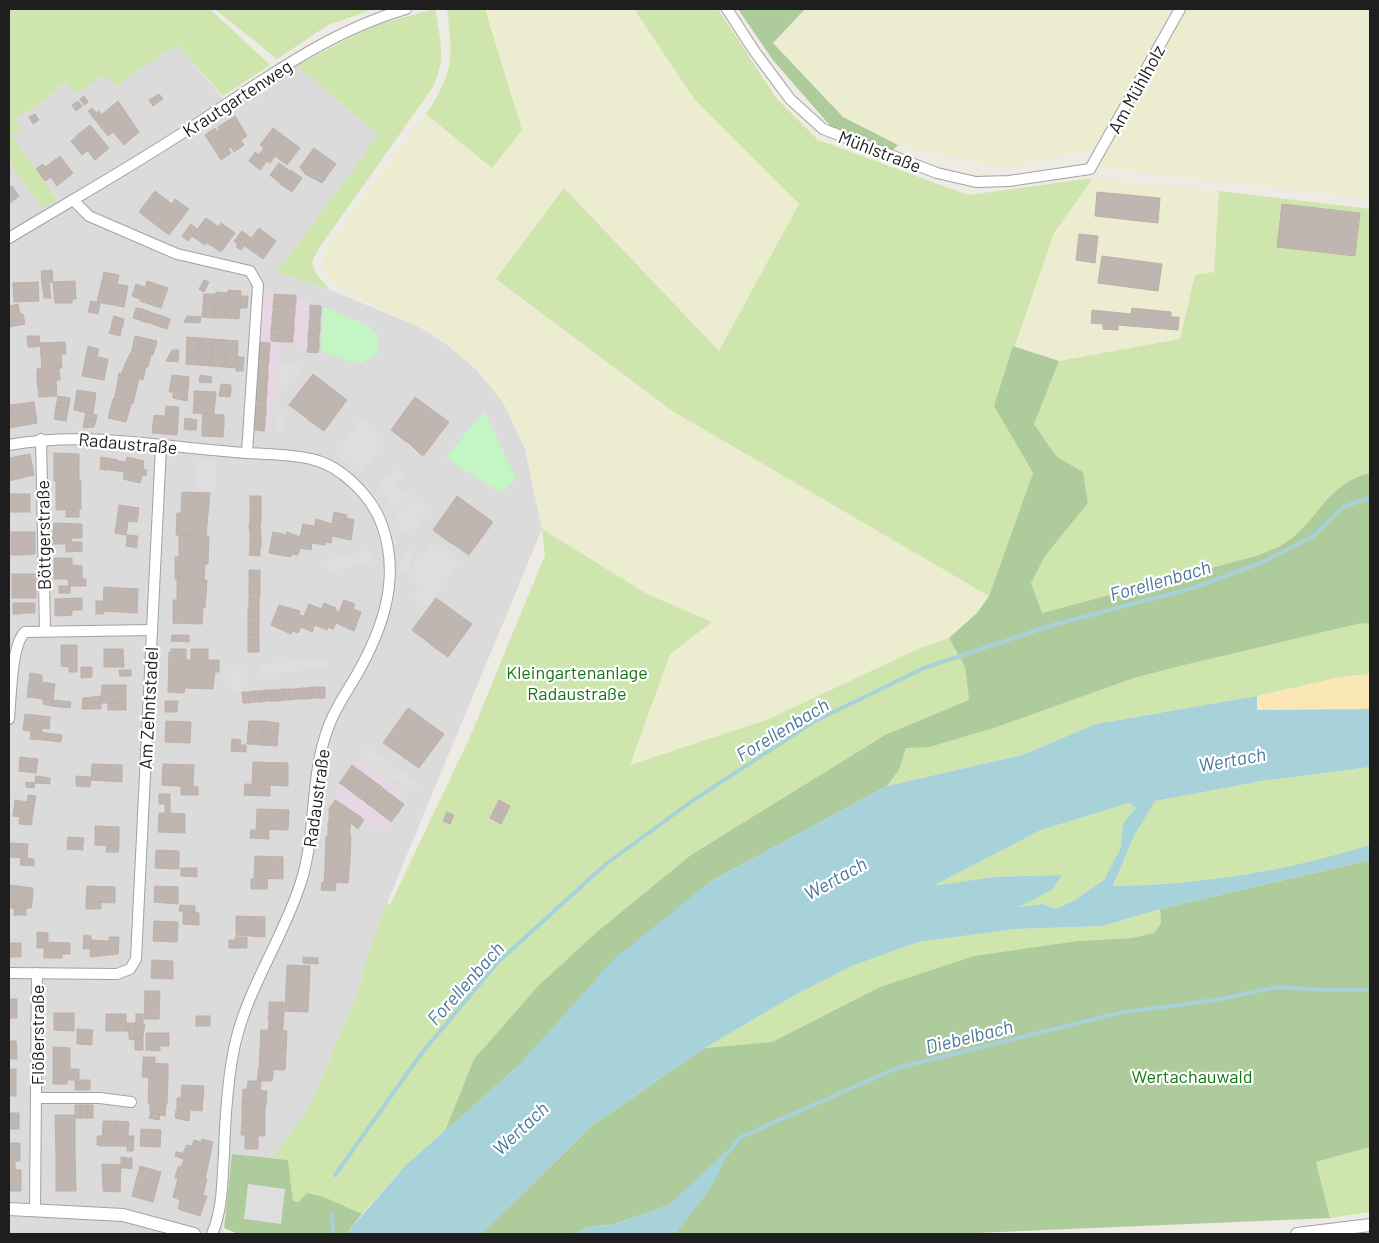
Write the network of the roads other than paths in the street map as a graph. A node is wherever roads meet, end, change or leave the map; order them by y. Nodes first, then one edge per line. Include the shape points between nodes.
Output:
1 (406, 9) edge
2 (727, 9) edge
3 (1180, 9) edge
4 (1090, 169) joint
5 (73, 200) junction
6 (9, 238) edge
7 (41, 439) junction
8 (9, 445) edge
9 (161, 446) junction
10 (247, 453) junction
11 (152, 630) junction
12 (45, 631) junction
13 (9, 719) edge
14 (9, 973) edge
15 (37, 973) junction
16 (37, 1098) junction
17 (131, 1102) dead end
18 (9, 1209) edge
19 (35, 1210) junction
20 (1370, 1225) edge
21 (194, 1234) edge
22 (212, 1234) edge
23 (1297, 1234) edge

1 - 5 street, Krautgartenweg via 371,19 343,32
2 - 4 street, Mühlstraße via 790,99 822,129 936,173 976,182 1009,181
3 - 4 street, Am Mühlholz
5 - 6 street, Krautgartenweg
5 - 10 street via 89,216 177,254 250,271 258,285
7 - 8 street, Radaustraße
7 - 9 street, Radaustraße via 97,438
7 - 12 street, Böttgerstraße
9 - 10 street, Radaustraße
9 - 11 street, Am Zehntstadel
10 - 22 street, Radaustraße via 312,459 342,474 360,491 382,524 390,564 390,590 384,617 370,650 328,728 314,786 308,851 301,884 241,1023 229,1078 220,1210
11 - 12 street
11 - 15 street, Am Zehntstadel via 136,959 130,969 117,974
12 - 13 street via 25,632 20,636
14 - 15 street
15 - 16 street, Flößerstraße
16 - 17 street, Flößerstraße via 100,1098
16 - 19 street, Flößerstraße
18 - 19 street
19 - 21 street via 123,1215
20 - 23 street

